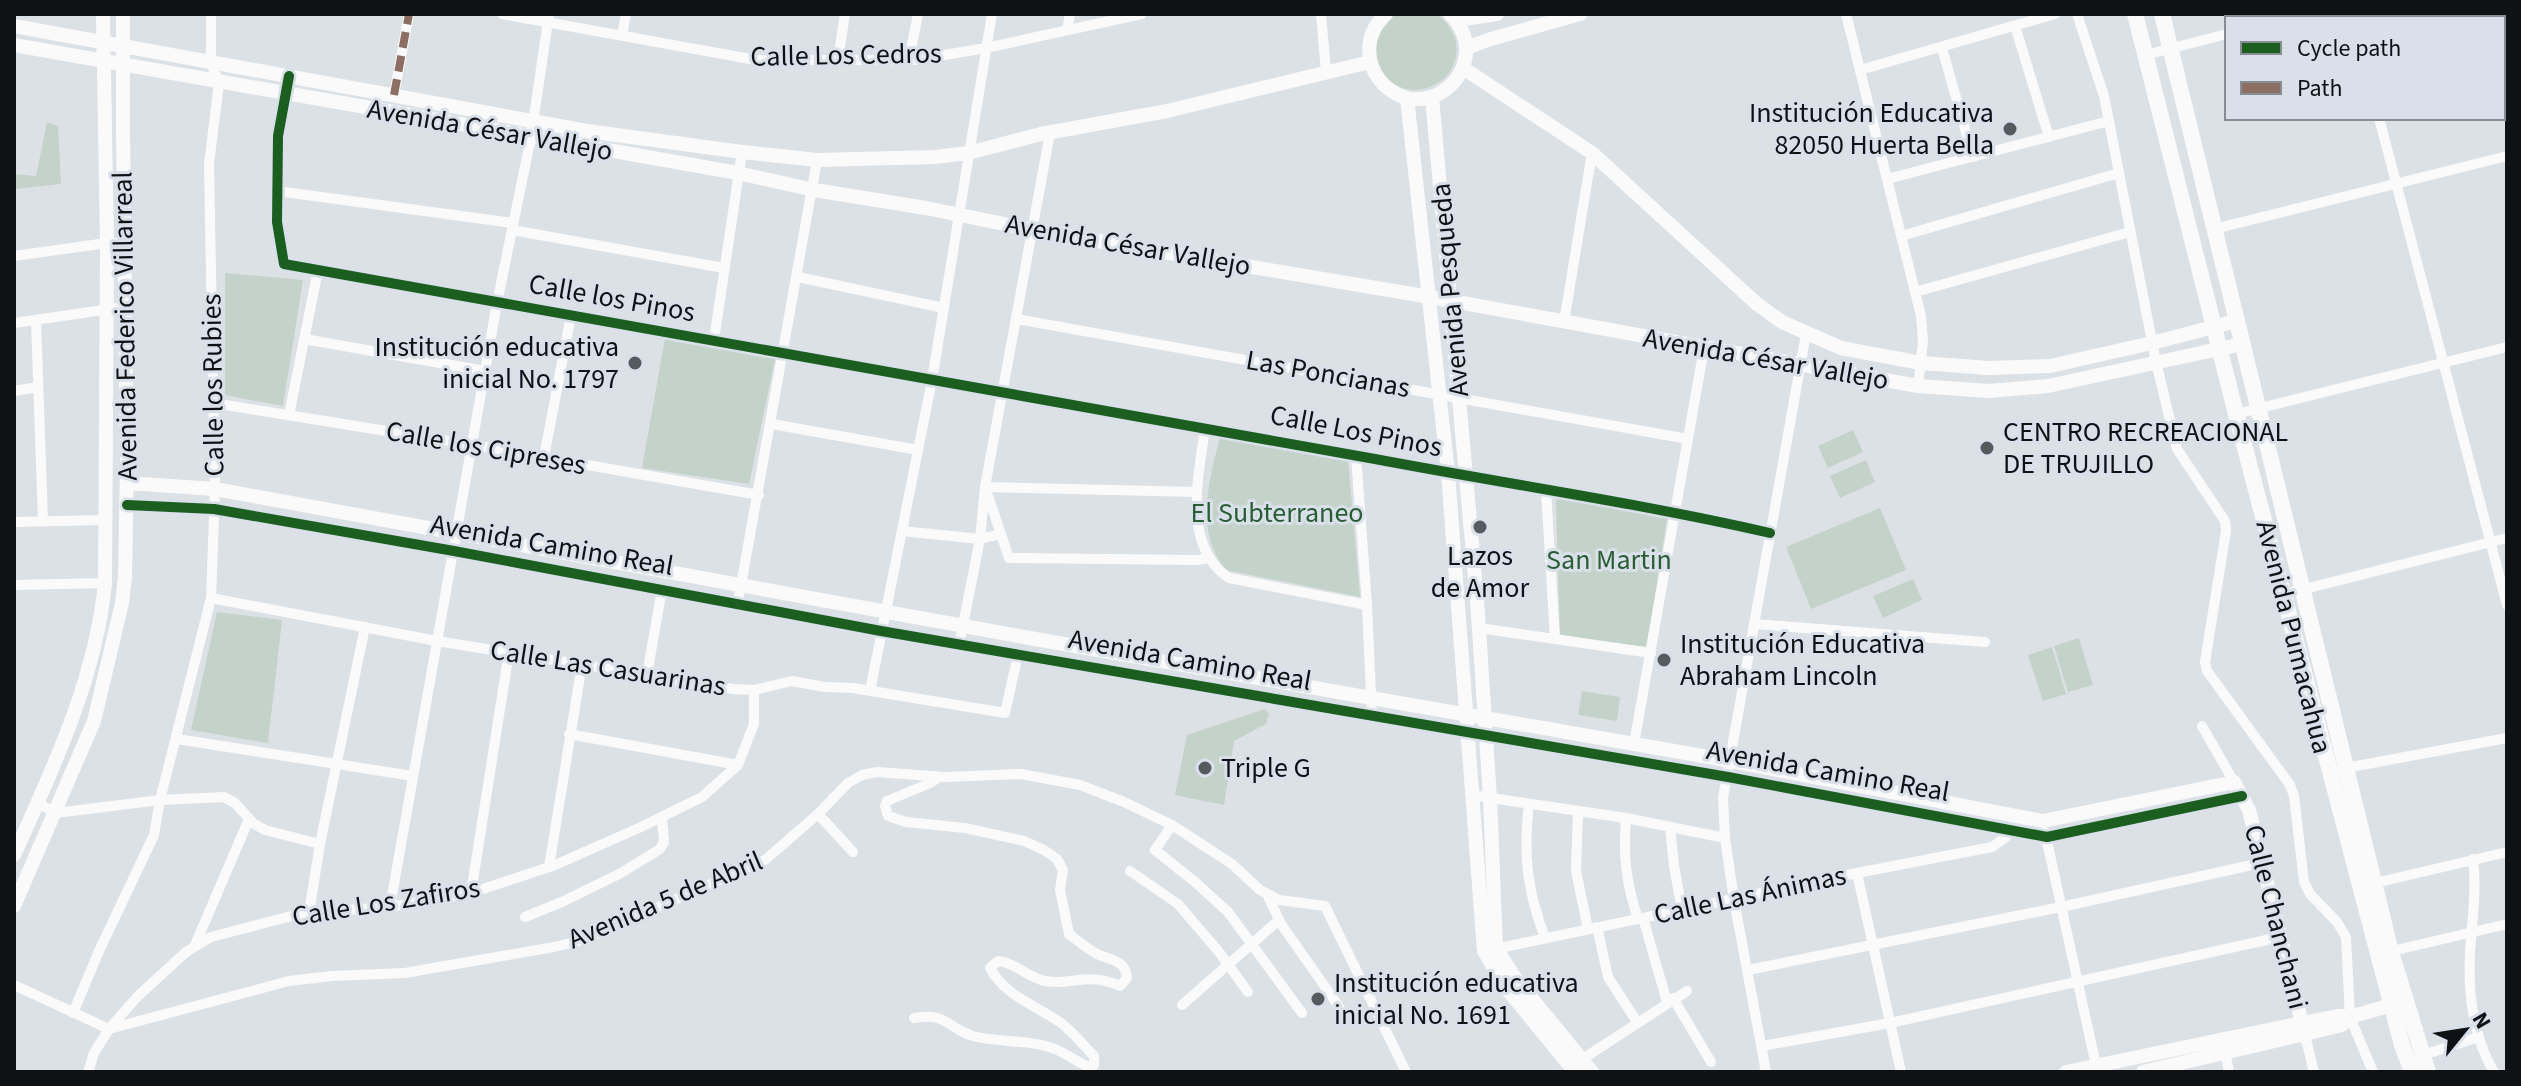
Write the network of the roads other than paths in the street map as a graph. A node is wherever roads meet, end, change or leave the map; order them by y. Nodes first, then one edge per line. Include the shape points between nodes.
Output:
1 (103, 14) edge
2 (123, 14) edge
3 (211, 14) edge
4 (409, 14) edge
5 (502, 14) edge
6 (626, 14) edge
7 (845, 14) edge
8 (918, 14) edge
9 (992, 14) edge
10 (1070, 14) edge
11 (1142, 14) edge
12 (1321, 14) edge
13 (1386, 14) edge
14 (1497, 14) edge
15 (1580, 14) edge
16 (1846, 14) edge
17 (2055, 14) edge
18 (2077, 14) edge
19 (2135, 14) edge
20 (2162, 14) edge
21 (1453, 17) edge
22 (548, 18) edge
23 (14, 26) edge
24 (2015, 26) junction
25 (1067, 30) junction
26 (622, 35) junction
27 (2225, 35) edge
28 (104, 43) junction
29 (14, 45) edge
30 (124, 47) junction
31 (986, 48) junction
32 (1466, 48) junction
33 (1942, 48) junction
34 (2171, 49) junction
35 (2145, 55) junction
36 (838, 60) junction
37 (909, 60) junction
38 (103, 61) junction
39 (1370, 62) junction
40 (211, 63) junction
41 (123, 65) junction
42 (1463, 68) junction
43 (1860, 70) junction
44 (1326, 72) junction
45 (289, 76) junction
46 (219, 83) junction
47 (350, 87) junction
48 (287, 94) junction
49 (394, 95) junction
50 (1432, 97) junction
51 (1407, 98) junction
52 (422, 100) junction
53 (347, 105) junction
54 (418, 116) junction
55 (2380, 120) edge
56 (2109, 121) junction
57 (534, 122) junction
58 (104, 131) junction
59 (123, 132) junction
60 (1050, 133) junction
61 (531, 137) junction
62 (2049, 137) junction
63 (742, 152) junction
64 (968, 153) junction
65 (1592, 153) junction
66 (2507, 156) edge
67 (1973, 157) junction
68 (817, 160) junction
69 (738, 173) junction
70 (2119, 173) junction
71 (1887, 179) junction
72 (2396, 184) junction
73 (814, 190) junction
74 (277, 191) junction
75 (958, 214) junction
76 (512, 226) junction
77 (2214, 229) junction
78 (1033, 230) junction
79 (2130, 232) junction
80 (1901, 236) junction
81 (107, 243) junction
82 (125, 243) junction
83 (14, 256) edge
84 (724, 268) junction
85 (318, 270) junction
86 (798, 277) junction
87 (1915, 292) junction
88 (1430, 297) junction
89 (1449, 300) junction
90 (497, 303) junction
91 (124, 307) junction
92 (944, 308) junction
93 (106, 310) junction
94 (571, 315) junction
95 (1016, 319) junction
96 (36, 320) junction
97 (2236, 321) junction
98 (1564, 322) junction
99 (14, 323) edge
100 (2214, 327) junction
101 (1806, 334) junction
102 (304, 339) junction
103 (714, 340) junction
104 (2152, 343) junction
105 (2242, 344) junction
106 (2507, 347) edge
107 (1704, 348) junction
108 (2219, 348) junction
109 (785, 352) junction
110 (2443, 361) junction
111 (2156, 362) junction
112 (1921, 363) junction
113 (1800, 366) junction
114 (1989, 368) junction
115 (485, 371) junction
116 (932, 380) junction
117 (1918, 386) junction
118 (38, 387) junction
119 (14, 391) edge
120 (1989, 391) junction
121 (1003, 392) junction
122 (1440, 393) junction
123 (1460, 397) junction
124 (213, 403) junction
125 (2258, 410) junction
126 (2236, 414) junction
127 (289, 415) junction
128 (772, 424) junction
129 (1205, 428) junction
130 (1688, 439) junction
131 (473, 445) junction
132 (918, 450) junction
133 (1356, 456) junction
134 (544, 457) junction
135 (1448, 473) junction
136 (1468, 477) junction
137 (127, 483) junction
138 (985, 487) junction
139 (215, 489) junction
140 (1546, 490) junction
141 (1197, 492) junction
142 (759, 495) junction
143 (127, 505) junction
144 (214, 509) junction
145 (1677, 512) junction
146 (105, 520) junction
147 (43, 521) junction
148 (14, 522) edge
149 (902, 531) junction
150 (458, 532) junction
151 (1770, 533) junction
152 (1001, 534) junction
153 (2507, 538) edge
154 (980, 539) junction
155 (2492, 542) junction
156 (454, 551) junction
157 (1209, 558) junction
158 (105, 583) junction
159 (14, 585) edge
160 (741, 585) junction
161 (662, 589) junction
162 (2303, 591) junction
163 (2285, 594) junction
164 (211, 598) junction
165 (1477, 599) junction
166 (1457, 600) junction
167 (738, 602) junction
168 (1367, 605) junction
169 (2507, 605) edge
170 (887, 610) junction
171 (1754, 624) junction
172 (963, 625) junction
173 (365, 627) junction
174 (1479, 628) junction
175 (881, 631) junction
176 (1555, 639) junction
177 (437, 641) junction
178 (1985, 642) dead end
179 (959, 645) junction
180 (509, 652) junction
181 (1651, 653) junction
182 (1018, 655) junction
183 (582, 664) junction
184 (647, 675) junction
185 (754, 690) junction
186 (870, 691) junction
187 (80, 696) junction
188 (1372, 698) junction
189 (100, 701) junction
190 (1465, 713) junction
191 (1372, 716) junction
192 (1484, 717) junction
193 (2202, 726) dead end
194 (1466, 733) junction
195 (569, 734) junction
196 (1486, 736) junction
197 (2507, 738) edge
198 (177, 739) junction
199 (1634, 744) junction
200 (1731, 761) junction
201 (336, 764) junction
202 (738, 765) junction
203 (2347, 768) junction
204 (2329, 771) junction
205 (413, 776) junction
206 (939, 777) junction
207 (1728, 777) junction
208 (2234, 782) junction
209 (1471, 795) junction
210 (2242, 796) junction
211 (1490, 798) junction
212 (160, 800) junction
213 (37, 803) junction
214 (1529, 804) junction
215 (1578, 811) junction
216 (56, 813) junction
217 (818, 814) junction
218 (662, 817) junction
219 (1626, 818) junction
220 (249, 819) junction
221 (1172, 825) junction
222 (1670, 827) junction
223 (2009, 829) junction
224 (2045, 829) junction
225 (1725, 838) junction
226 (320, 844) junction
227 (15, 852) edge
228 (853, 852) dead end
229 (2507, 852) edge
230 (2473, 859) junction
231 (2261, 863) junction
232 (549, 867) junction
233 (1130, 871) dead end
234 (1857, 873) junction
235 (2375, 883) junction
236 (471, 893) junction
237 (1267, 894) junction
238 (1734, 900) junction
239 (14, 906) edge
240 (390, 907) junction
241 (2061, 907) junction
242 (1682, 910) junction
243 (309, 913) junction
244 (525, 917) dead end
245 (1640, 918) junction
246 (1279, 920) junction
247 (2507, 924) edge
248 (1592, 928) junction
249 (2471, 931) junction
250 (2280, 937) junction
251 (1545, 938) junction
252 (1251, 942) junction
253 (1872, 945) junction
254 (194, 947) junction
255 (1490, 950) junction
256 (2385, 953) junction
257 (1227, 964) junction
258 (1748, 970) junction
259 (2078, 983) junction
260 (14, 985) edge
261 (1687, 991) dead end
262 (1248, 992) dead end
263 (1670, 1000) junction
264 (2398, 1003) junction
265 (1182, 1005) dead end
266 (1340, 1008) dead end
267 (73, 1013) junction
268 (1302, 1013) dead end
269 (2350, 1017) junction
270 (914, 1018) dead end
271 (1637, 1022) junction
272 (1890, 1023) junction
273 (109, 1029) junction
274 (2304, 1029) junction
275 (2479, 1037) junction
276 (1762, 1046) junction
277 (2224, 1046) junction
278 (1711, 1062) dead end
279 (2414, 1063) edge
280 (1572, 1068) edge
281 (2097, 1069) edge
282 (88, 1072) edge
283 (1406, 1072) edge
284 (1592, 1072) edge
285 (1766, 1072) edge
286 (1901, 1072) edge
287 (2066, 1072) edge
288 (2143, 1072) edge
289 (2229, 1072) edge
290 (2314, 1072) edge
291 (2373, 1072) edge
292 (2428, 1072) edge
293 (2494, 1072) edge

1 - 28 main road, Avenida Federico Villarreal
2 - 30 main road, Avenida Federico Villarreal
3 - 40 street, Calle los Rubies
4 - 49 street
5 - 22 street, Calle Los Cedros
6 - 26 street
7 - 36 street
8 - 37 street
9 - 31 street
10 - 25 street
11 - 25 street, Calle Los Cedros
12 - 44 street
13 - 39 main road via 1372,33
14 - 21 main road
15 - 32 main road
16 - 43 street
17 - 24 street
18 - 56 street
19 - 35 main road, Avenida Pumacahua
20 - 34 main road, Avenida Pumacahua
21 - 32 main road
22 - 26 street, Calle Los Cedros
22 - 57 street
23 - 28 main road, Avenida César Vallejo
24 - 33 street
24 - 62 street
25 - 31 street, Calle Los Cedros
26 - 36 street, Calle Los Cedros via 756,60
27 - 34 street
28 - 30 main road, Avenida César Vallejo
28 - 38 main road, Avenida Federico Villarreal
29 - 38 main road, Avenida César Vallejo
30 - 40 main road, Avenida César Vallejo
30 - 41 main road, Avenida Federico Villarreal
31 - 37 street, Calle Los Cedros
31 - 64 street
32 - 42 main road
33 - 43 street
33 - 67 street
34 - 35 street
34 - 77 main road, Avenida Pumacahua
35 - 100 main road, Avenida Pumacahua
36 - 37 street, Calle Los Cedros
38 - 41 main road, Avenida César Vallejo
38 - 58 main road, Avenida Federico Villarreal
39 - 44 main road, Avenida César Vallejo
39 - 51 main road via 1387,88
40 - 45 main road, Avenida César Vallejo
40 - 46 street, Calle los Rubies
41 - 46 main road, Avenida César Vallejo
41 - 59 main road, Avenida Federico Villarreal
42 - 50 main road via 1456,81
42 - 65 main road, Avenida César Vallejo
43 - 71 street
44 - 60 main road, Avenida César Vallejo
45 - 47 main road, Avenida César Vallejo
45 - 48 street
46 - 48 main road, Avenida César Vallejo
46 - 124 street, Calle los Rubies via 209,164
47 - 49 main road, Avenida César Vallejo
47 - 53 main road
48 - 53 main road, Avenida César Vallejo
48 - 74 street via 278,136
49 - 52 main road, Avenida César Vallejo
50 - 51 main road
50 - 89 main road, Avenida Pesqueda
51 - 88 main road, Avenida Pesqueda
52 - 54 main road
52 - 57 main road, Avenida César Vallejo
53 - 54 main road, Avenida César Vallejo
54 - 61 main road, Avenida César Vallejo
55 - 72 street
56 - 62 street
56 - 70 street
57 - 61 street
57 - 63 main road, Avenida César Vallejo
58 - 59 main road
58 - 81 main road, Avenida Federico Villarreal
59 - 82 main road, Avenida Federico Villarreal
60 - 64 main road, Avenida César Vallejo
60 - 78 street
61 - 69 main road, Avenida César Vallejo
61 - 76 street
62 - 67 street
63 - 68 main road, Avenida César Vallejo
63 - 69 street
64 - 68 main road, Avenida César Vallejo
64 - 75 street
65 - 98 street
65 - 101 main road, Avenida César Vallejo via 1757,304
66 - 72 street
67 - 71 street
68 - 73 street
69 - 73 main road, Avenida César Vallejo
69 - 84 street
70 - 79 street
70 - 80 street
71 - 80 street
72 - 77 street
72 - 110 street
73 - 75 main road, Avenida César Vallejo
73 - 86 street
74 - 76 street
74 - 85 street, Calle los Pinos via 284,264
75 - 78 main road, Avenida César Vallejo
75 - 92 street
76 - 84 street
76 - 90 street
77 - 97 main road, Avenida Pumacahua
78 - 88 main road, Avenida César Vallejo
78 - 95 street
79 - 87 street
79 - 104 street
80 - 87 street
81 - 82 street
81 - 83 street
81 - 93 main road, Avenida Federico Villarreal
82 - 91 main road, Avenida Federico Villarreal
84 - 103 street
85 - 90 street, Calle los Pinos
85 - 102 street
86 - 92 street
86 - 109 street
87 - 112 street
88 - 89 main road, Avenida César Vallejo
88 - 122 main road, Avenida Pesqueda
89 - 98 main road, Avenida César Vallejo
89 - 123 main road, Avenida Pesqueda
90 - 94 street, Calle los Pinos
90 - 115 street
91 - 93 street
91 - 137 main road, Avenida Federico Villarreal
92 - 116 street
93 - 96 street
93 - 146 main road, Avenida Federico Villarreal
94 - 103 street, Calle los Pinos
94 - 134 street
95 - 121 street
95 - 122 street, Las Poncianas
96 - 99 street
96 - 118 street
97 - 100 main road, Avenida César Vallejo
97 - 105 main road, Avenida Pumacahua
98 - 107 main road, Avenida César Vallejo
100 - 104 main road, Avenida César Vallejo
100 - 108 main road, Avenida Pumacahua
101 - 112 main road, Avenida César Vallejo via 1841,348
101 - 113 street
102 - 115 street
102 - 127 street
103 - 109 street, Calle los Pinos
104 - 111 street
104 - 114 main road, Avenida César Vallejo via 2050,366
105 - 108 main road, Avenida César Vallejo
105 - 125 main road, Avenida Pumacahua
106 - 110 street
107 - 113 main road, Avenida César Vallejo
107 - 130 street
108 - 111 main road, Avenida César Vallejo
108 - 126 main road, Avenida Pumacahua
109 - 116 street, Calle los Pinos
109 - 128 street
110 - 125 street
110 - 155 street
111 - 120 main road, Avenida César Vallejo via 2048,386
111 - 269 street via 2177,449 2225,521 2207,671 2290,785 2304,882 2346,937
112 - 114 main road, Avenida César Vallejo
112 - 117 street
113 - 117 main road, Avenida César Vallejo
113 - 151 street
114 - 120 main road
115 - 131 street
116 - 121 street, Calle Los Pinos
116 - 132 street
117 - 120 main road, Avenida César Vallejo
118 - 119 street
118 - 147 street
121 - 129 street, Calle Los Pinos
121 - 138 street
122 - 123 street, Las Poncianas
122 - 135 main road, Avenida Pesqueda
123 - 130 street, Las Poncianas
123 - 136 main road, Avenida Pesqueda
124 - 127 street, Calle los Cipreses
124 - 139 street, Calle los Rubies
125 - 126 street
125 - 162 main road, Avenida Pumacahua
126 - 163 main road, Avenida Pumacahua
127 - 131 street, Calle los Cipreses
128 - 132 street
128 - 142 street
129 - 133 street, Calle Los Pinos
129 - 141 street
130 - 145 street
131 - 134 street, Calle los Cipreses
131 - 150 street
132 - 149 street
133 - 135 street, Calle Los Pinos
133 - 168 street
134 - 142 street, Calle los Cipreses
135 - 136 street, Calle Los Pinos
135 - 166 main road, Avenida Pesqueda
136 - 140 street, Calle Los Pinos
136 - 165 main road, Avenida Pesqueda
137 - 139 main road, Avenida Camino Real
137 - 143 main road, Avenida Federico Villarreal
138 - 141 street
138 - 152 street
138 - 154 street
139 - 144 street, Calle los Rubies
139 - 150 main road, Avenida Camino Real
140 - 145 street, Calle Los Pinos
140 - 176 street
141 - 157 street via 1200,532
142 - 160 street
143 - 144 main road, Avenida Camino Real
143 - 189 main road, Avenida Federico Villarreal via 122,603
144 - 156 main road, Avenida Camino Real
144 - 164 street, Calle los Rubies
145 - 151 street, Calle Los Pinos
145 - 181 street
146 - 147 street
146 - 158 main road, Avenida Federico Villarreal
147 - 148 street
149 - 154 street
149 - 170 street
150 - 156 street
150 - 160 main road, Avenida Camino Real
151 - 171 street
152 - 154 street
152 - 157 street via 1009,558
153 - 155 street
154 - 172 street
155 - 162 street
155 - 169 street
156 - 161 main road, Avenida Camino Real
156 - 177 street
157 - 168 street via 1229,578
158 - 159 street
158 - 187 main road, Avenida Federico Villarreal
160 - 167 street
160 - 170 main road, Avenida Camino Real
161 - 167 main road, Avenida Camino Real
161 - 184 street
162 - 163 street
162 - 203 main road, Avenida Pumacahua
163 - 204 main road, Avenida Pumacahua
164 - 173 street, Calle Las Casuarinas
164 - 198 street, Calle los Rubies
165 - 166 main road
165 - 174 main road, Avenida Pesqueda
166 - 190 main road, Avenida Pesqueda
167 - 175 main road, Avenida Camino Real
168 - 188 street
170 - 172 main road, Avenida Camino Real
170 - 175 street
171 - 178 street
171 - 200 street
172 - 179 street
172 - 188 main road, Avenida Camino Real
173 - 177 street, Calle Las Casuarinas
173 - 201 street
174 - 176 street
174 - 192 main road, Avenida Pesqueda
175 - 179 main road, Avenida Camino Real
175 - 186 street
176 - 181 street
177 - 180 street, Calle Las Casuarinas
177 - 205 street
179 - 182 main road, Avenida Camino Real
180 - 183 street, Calle Las Casuarinas
180 - 236 street
181 - 199 street
182 - 186 street, Calle Las Casuarinas via 1005,713
182 - 191 main road, Avenida Camino Real
183 - 184 street, Calle Las Casuarinas
183 - 195 street
184 - 185 street, Calle Las Casuarinas
185 - 186 street, Calle Las Casuarinas via 792,681
185 - 202 street, Calle Los Zafiros via 754,724
187 - 189 main road
187 - 213 main road, Avenida Federico Villarreal
188 - 190 main road, Avenida Camino Real
188 - 191 street
189 - 216 main road, Avenida Federico Villarreal
190 - 192 main road, Avenida Camino Real
190 - 194 main road, Avenida Pesqueda
191 - 194 main road, Avenida Camino Real
192 - 196 main road, Avenida Pesqueda
192 - 199 main road, Avenida Camino Real
193 - 208 street, Calle Chanchani
194 - 196 main road, Avenida Camino Real
194 - 209 main road, Avenida Pesqueda
195 - 202 street
195 - 232 street
196 - 207 main road, Avenida Camino Real
196 - 211 main road, Avenida Pesqueda
197 - 203 street
198 - 201 street
198 - 212 street, Calle los Rubies
199 - 200 main road, Avenida Camino Real
200 - 207 street
200 - 224 main road, Avenida Camino Real
201 - 205 street
201 - 226 street
202 - 218 street, Calle Los Zafiros via 702,797
203 - 204 street
203 - 235 main road, Avenida Pumacahua
204 - 256 main road, Avenida Pumacahua
205 - 240 street
206 - 217 street, Avenida 5 de Abril via 862,775
206 - 221 street, Avenida 5 de Abril via 1021,774 1080,785
206 - 270 street via 887,801 888,816 965,828 1044,850 1063,870 1060,890 1069,934 1121,964 1127,978 1120,986 1087,977 1044,981 1005,962 990,968 1013,994 1062,1023 1094,1056 1089,1067 1055,1049 971,1036 929,1015
207 - 223 main road, Avenida Camino Real
207 - 225 street
208 - 210 main road, Calle Chanchani
208 - 224 main road, Avenida Camino Real
209 - 211 street
209 - 255 main road, Avenida Pesqueda
210 - 224 main road, Avenida Camino Real
210 - 231 main road, Calle Chanchani
211 - 214 street
211 - 255 main road, Avenida Pesqueda
212 - 216 street
212 - 220 street via 224,797
212 - 267 street, Calle los Rubies via 154,835
213 - 216 street
213 - 227 main road, Avenida Federico Villarreal
214 - 215 street
214 - 251 street via 1526,872
215 - 219 street
215 - 248 street via 1576,871
216 - 239 main road, Avenida Federico Villarreal
217 - 228 street
217 - 273 street, Avenida 5 de Abril via 765,860 583,940 405,973 289,981
218 - 232 street, Calle Los Zafiros
218 - 244 street via 660,849
219 - 222 street
219 - 245 street via 1626,875
220 - 226 street via 265,830
220 - 254 street
221 - 237 street, Avenida 5 de Abril
221 - 252 street via 1155,850 1228,912
222 - 225 street
222 - 242 street
223 - 224 main road, Avenida Camino Real
223 - 234 street, Calle Las Ánimas via 1992,847
224 - 241 street
225 - 238 street
226 - 243 street
229 - 230 street
230 - 235 street
230 - 249 street
231 - 241 street
231 - 250 main road, Calle Chanchani
232 - 236 street, Calle Los Zafiros
233 - 257 street via 1178,904
234 - 238 street, Calle Las Ánimas
234 - 253 street
235 - 256 main road, Avenida Pumacahua
236 - 240 street, Calle Los Zafiros
237 - 246 street
237 - 283 street, Avenida 5 de Abril via 1325,906
238 - 242 street, Calle Las Ánimas
238 - 258 street
240 - 243 street, Calle Los Zafiros
241 - 253 street
241 - 259 street
242 - 245 street, Calle Las Ánimas
243 - 254 street, Calle Los Zafiros via 211,937
245 - 248 street, Calle Las Ánimas
245 - 263 street
246 - 252 street
246 - 266 street
247 - 249 street
248 - 251 street, Calle Las Ánimas
248 - 271 street via 1608,977
249 - 256 street
249 - 275 street via 2470,1001
250 - 259 street
250 - 274 main road, Calle Chanchani
251 - 255 street, Calle Las Ánimas
252 - 257 street
252 - 268 street
253 - 258 street
253 - 272 street
254 - 273 street, Calle Los Zafiros
255 - 280 main road, Avenida Pesqueda via 1503,984
256 - 264 main road, Avenida Pumacahua
257 - 262 street
257 - 265 street
258 - 276 street
259 - 272 street
259 - 281 street
260 - 267 street
261 - 263 street
263 - 271 street
263 - 278 street
264 - 269 main road
264 - 279 main road, Avenida Pumacahua
267 - 273 street
269 - 274 main road via 2342,1025
269 - 291 street
271 - 280 street
272 - 276 street
272 - 286 street
273 - 282 street, Calle Los Zafiros
274 - 277 main road
274 - 290 street, Calle Chanchani
275 - 279 street
275 - 293 street
276 - 285 street
277 - 281 main road
277 - 288 main road
277 - 289 street
279 - 292 main road, Avenida Pumacahua
280 - 284 main road, Avenida Pesqueda
281 - 287 main road

